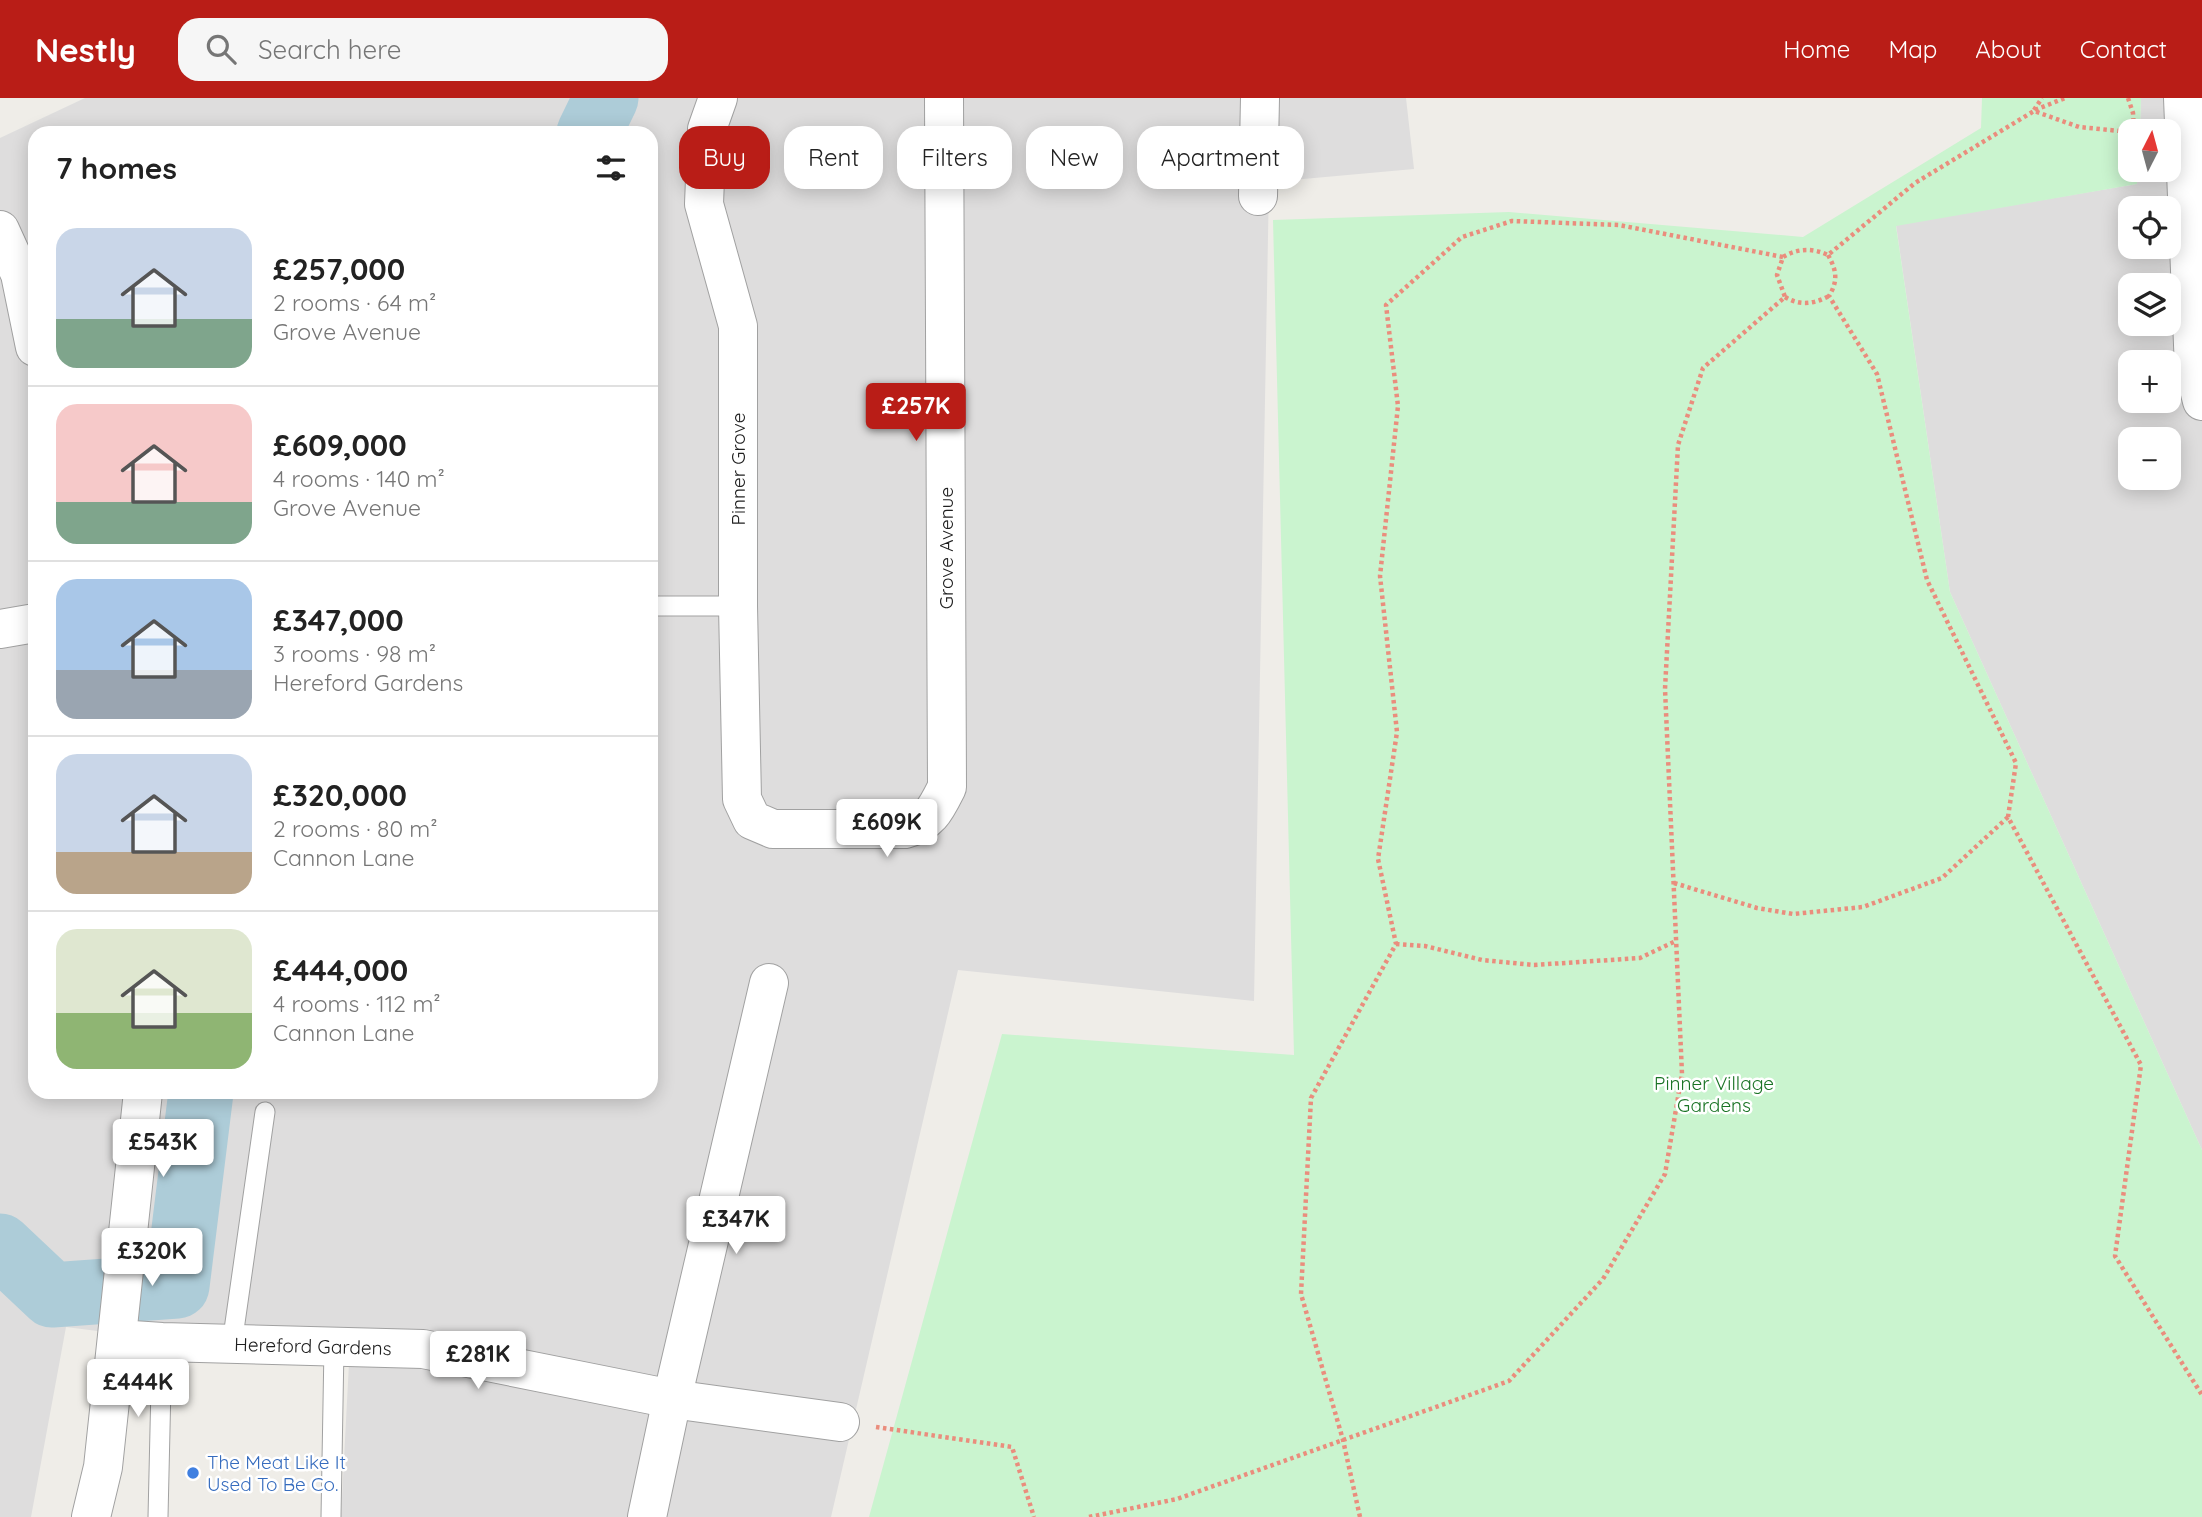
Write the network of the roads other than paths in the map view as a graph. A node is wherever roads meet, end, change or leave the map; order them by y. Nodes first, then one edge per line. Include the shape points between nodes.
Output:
1 (718, 98) edge
2 (944, 98) edge
3 (1260, 98) edge
4 (2183, 98) edge
5 (1258, 196) dead end
6 (0, 230) edge
7 (28, 313) edge
8 (2202, 401) edge
9 (658, 606) edge
10 (738, 606) junction
11 (28, 624) edge
12 (0, 629) edge
13 (773, 829) joint
14 (769, 983) dead end
15 (142, 1099) edge
16 (265, 1112) dead end
17 (118, 1325) junction
18 (162, 1342) junction
19 (232, 1344) junction
20 (334, 1346) junction
21 (672, 1399) junction
22 (840, 1422) road end
23 (92, 1517) edge
24 (158, 1517) edge
25 (331, 1517) edge
26 (647, 1517) edge

1 - 10 street, Pinner Grove via 707,128 704,204 738,326
2 - 13 street, Grove Avenue via 947,787 922,825 905,829
3 - 5 street
4 - 8 street via 2194,369
6 - 7 street via 20,274
9 - 10 lane
10 - 13 street, Pinner Grove via 742,799 752,820
11 - 12 street
14 - 21 street
15 - 17 street
16 - 19 lane
17 - 18 street, Hereford Gardens
17 - 23 street via 103,1467
18 - 19 street, Hereford Gardens
18 - 24 lane
19 - 20 street, Hereford Gardens
20 - 21 street, Hereford Gardens via 423,1349
20 - 25 lane
21 - 22 street, Hereford Gardens
21 - 26 street

